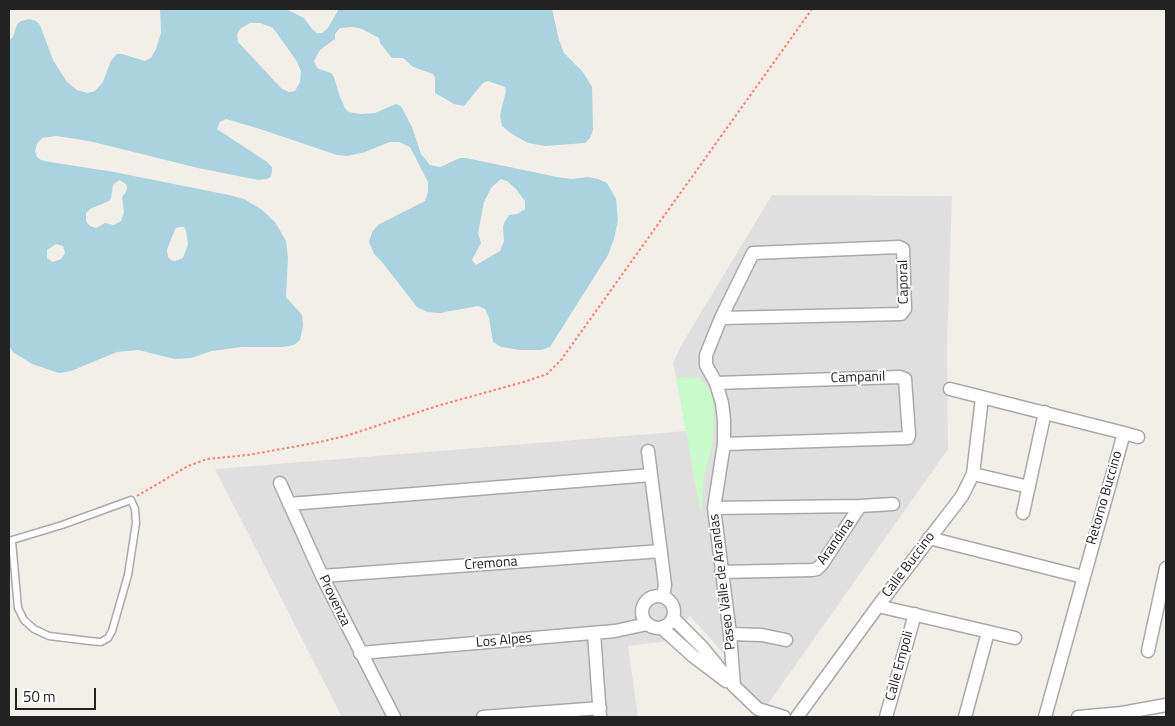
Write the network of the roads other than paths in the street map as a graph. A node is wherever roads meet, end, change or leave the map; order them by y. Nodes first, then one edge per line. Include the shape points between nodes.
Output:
1 (753, 253) joint
2 (721, 318) junction
3 (716, 383) junction
4 (950, 389) dead end
5 (982, 398) junction
6 (1045, 412) junction
7 (1124, 433) junction
8 (1138, 437) dead end
9 (724, 444) junction
10 (648, 451) dead end
11 (973, 474) junction
12 (651, 475) junction
13 (280, 483) dead end
14 (1029, 487) junction
15 (289, 504) junction
16 (893, 504) dead end
17 (860, 506) junction
18 (714, 508) junction
19 (1023, 513) dead end
20 (929, 538) junction
21 (11, 541) edge
22 (661, 551) junction
23 (1166, 568) edge
24 (721, 572) junction
25 (322, 576) junction
26 (1083, 577) junction
27 (663, 596) junction
28 (1163, 600) edge
29 (878, 606) junction
30 (914, 614) junction
31 (673, 618) junction
32 (647, 624) junction
33 (662, 628) junction
34 (988, 632) junction
35 (594, 633) junction
36 (730, 634) junction
37 (1016, 638) dead end
38 (786, 640) dead end
39 (1148, 651) dead end
40 (360, 653) junction
41 (734, 686) junction
42 (1166, 705) edge
43 (600, 713) edge
44 (759, 713) edge
45 (394, 717) edge
46 (483, 717) edge
47 (784, 717) edge
48 (797, 717) edge
49 (886, 717) edge
50 (965, 717) edge
51 (1045, 717) edge
52 (1079, 717) edge
53 (1092, 717) edge

1 - 2 street, Paseo Valle de Arandas
1 - 2 street, Caporal via 901,248 905,309 901,314
2 - 3 street, Paseo Valle de Arandas via 705,360
3 - 9 street, Paseo Valle de Arandas via 722,403
3 - 9 street, Campanil via 905,379 910,435 905,438
4 - 5 street
5 - 6 street
5 - 11 street, Calle Buccino
6 - 7 street
6 - 14 street
7 - 8 street, Retorno Buccino
7 - 26 street, Retorno Buccino
9 - 18 street, Paseo Valle de Arandas
10 - 12 street
11 - 14 street
11 - 20 street, Calle Buccino via 954,507
12 - 15 street
12 - 22 street
13 - 15 street, Provenza
14 - 19 street
15 - 25 street, Provenza
16 - 17 street
17 - 18 street, Arandina
17 - 24 street, Arandina via 817,569
18 - 24 street, Paseo Valle de Arandas
20 - 26 street
20 - 29 street, Calle Buccino
21 - 21 lane via 18,608 24,620 49,636 101,642 108,638 128,575 136,523 131,500
22 - 25 street, Cremona
22 - 27 street
23 - 28 street
24 - 36 street, Paseo Valle de Arandas
25 - 40 street, Provenza
26 - 51 street, Retorno Buccino
27 - 31 street via 673,605
27 - 32 street via 651,598 643,607
28 - 39 street
29 - 30 street
29 - 48 street, Calle Buccino
30 - 34 street
30 - 49 street, Calle Empoli
31 - 33 street
31 - 41 street
32 - 33 street
32 - 35 street, Los Alpes
33 - 41 street via 692,656
34 - 37 street
34 - 50 street
35 - 40 street, Los Alpes
35 - 43 street
36 - 38 street
36 - 41 street, Paseo Valle de Arandas
40 - 45 street, Provenza
41 - 44 street
42 - 53 street
43 - 46 street
44 - 47 street
52 - 53 street

